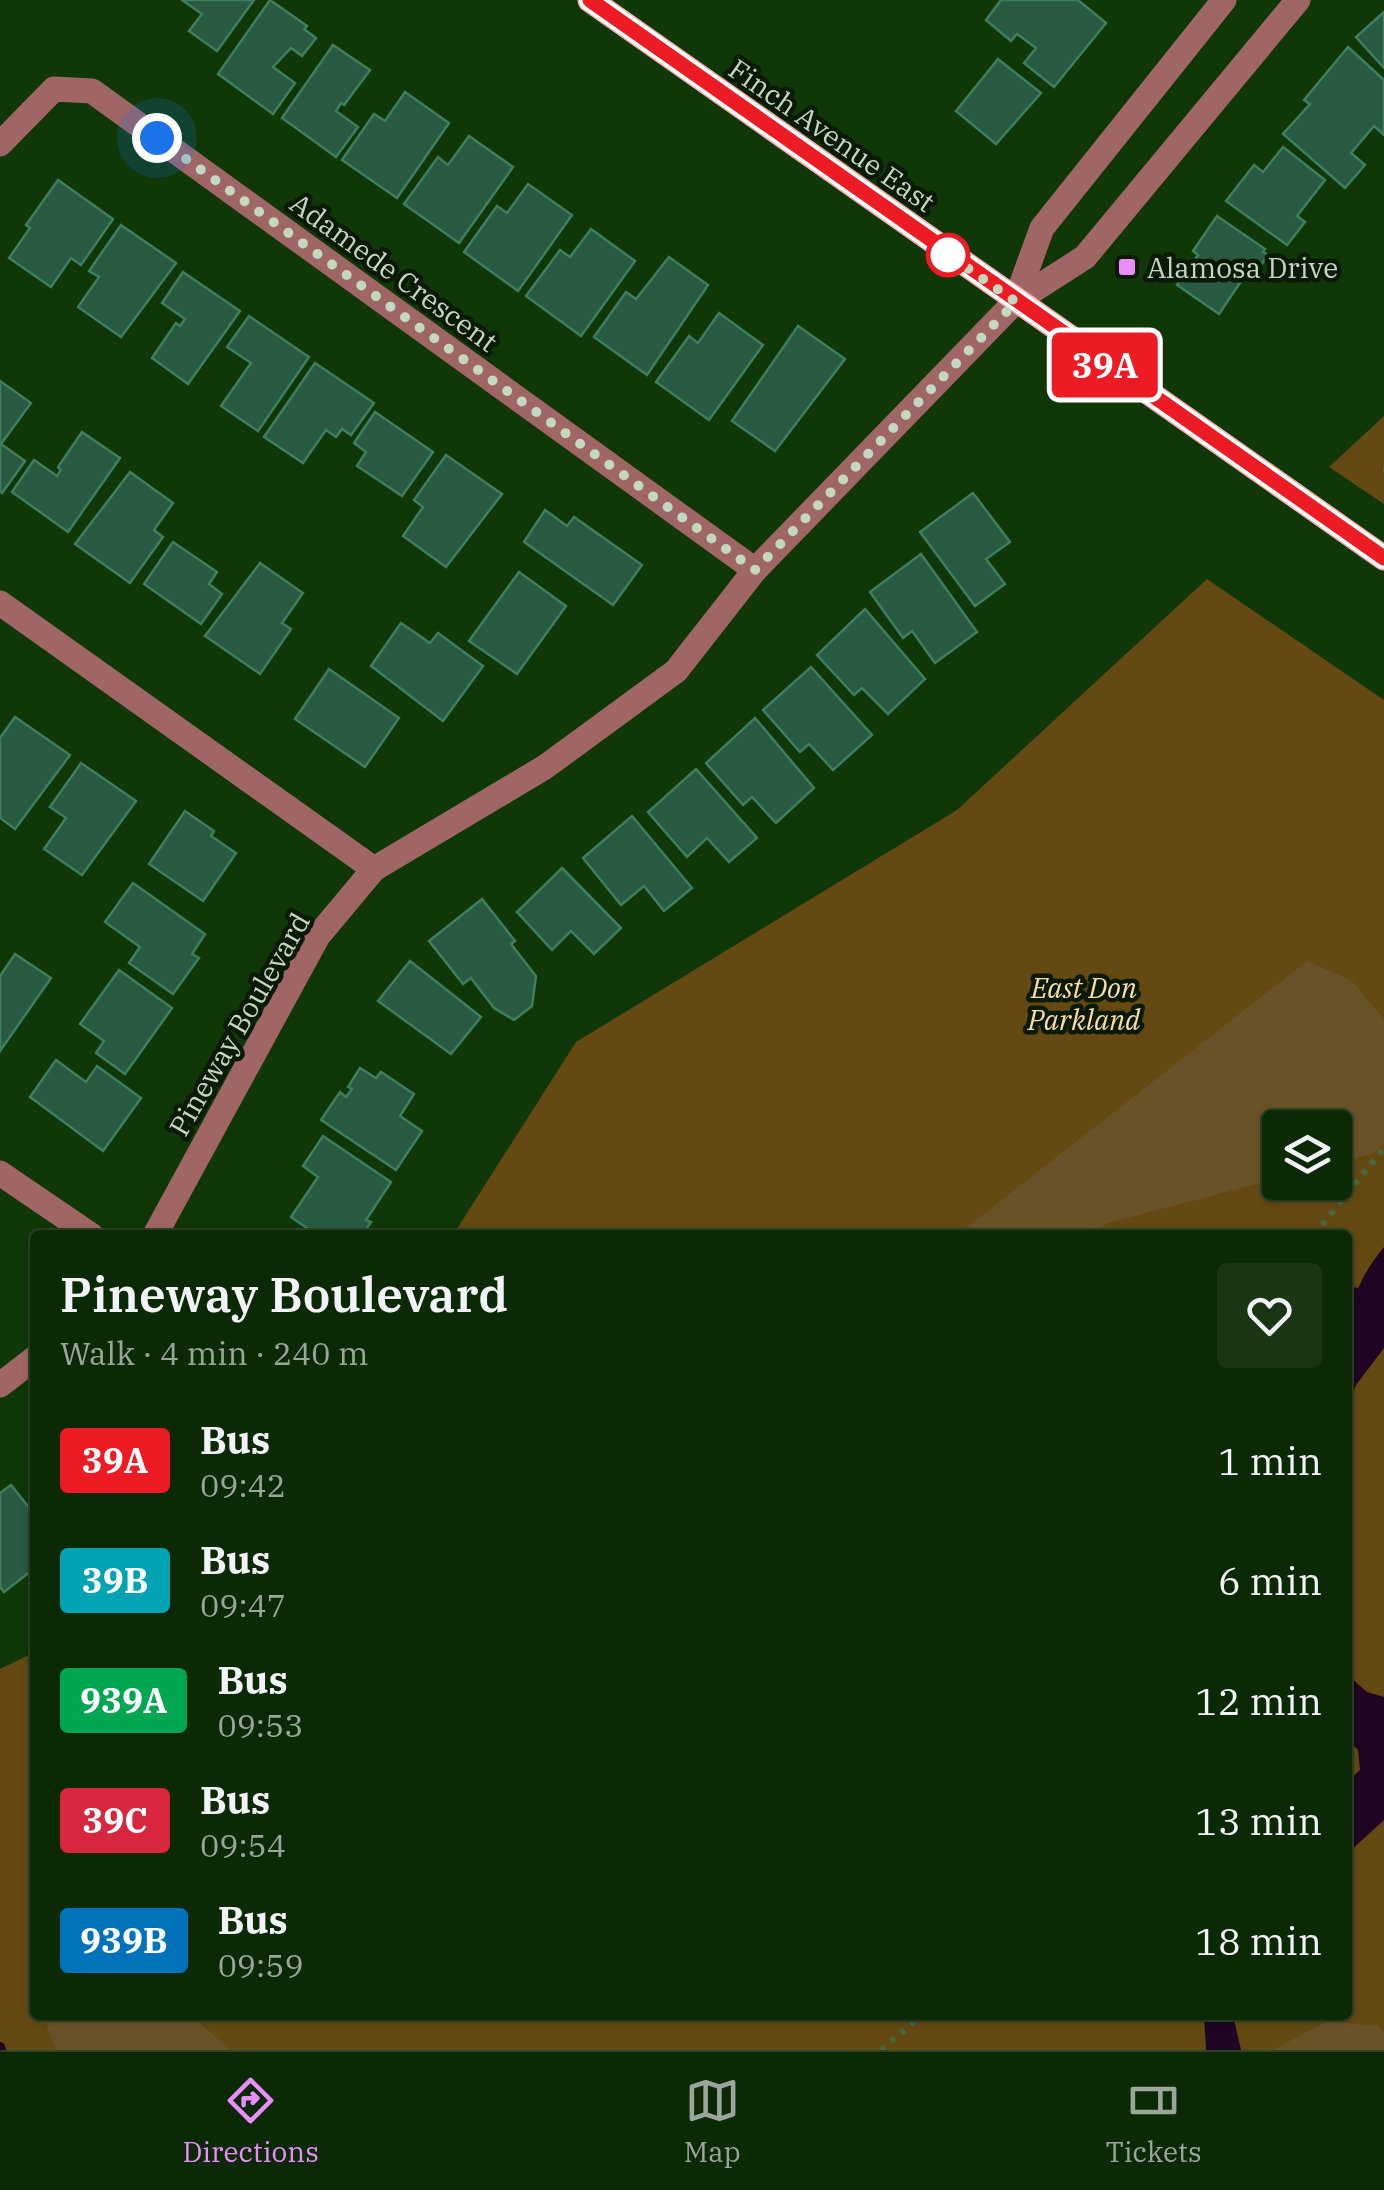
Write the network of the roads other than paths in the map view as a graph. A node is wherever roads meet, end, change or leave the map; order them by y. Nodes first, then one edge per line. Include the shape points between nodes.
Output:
1 (590, 0) edge
2 (1224, 0) edge
3 (1298, 0) edge
4 (0, 144) edge
5 (1016, 302) junction
6 (1384, 558) edge
7 (755, 570) junction
8 (0, 603) edge
9 (374, 869) junction
10 (0, 1172) edge
11 (84, 1230) edge
12 (158, 1230) edge
13 (30, 1362) edge
14 (0, 1385) edge

1 - 5 main road, Finch Avenue East
2 - 5 street via 1042,228
3 - 5 street via 1085,257
4 - 7 street, Adamede Crescent via 54,89 92,91
5 - 6 main road, Finch Avenue East
5 - 7 street, Pineway Boulevard
7 - 9 street, Pineway Boulevard via 676,670 545,767
8 - 9 street
9 - 12 street, Pineway Boulevard via 318,936
10 - 11 street
13 - 14 street

